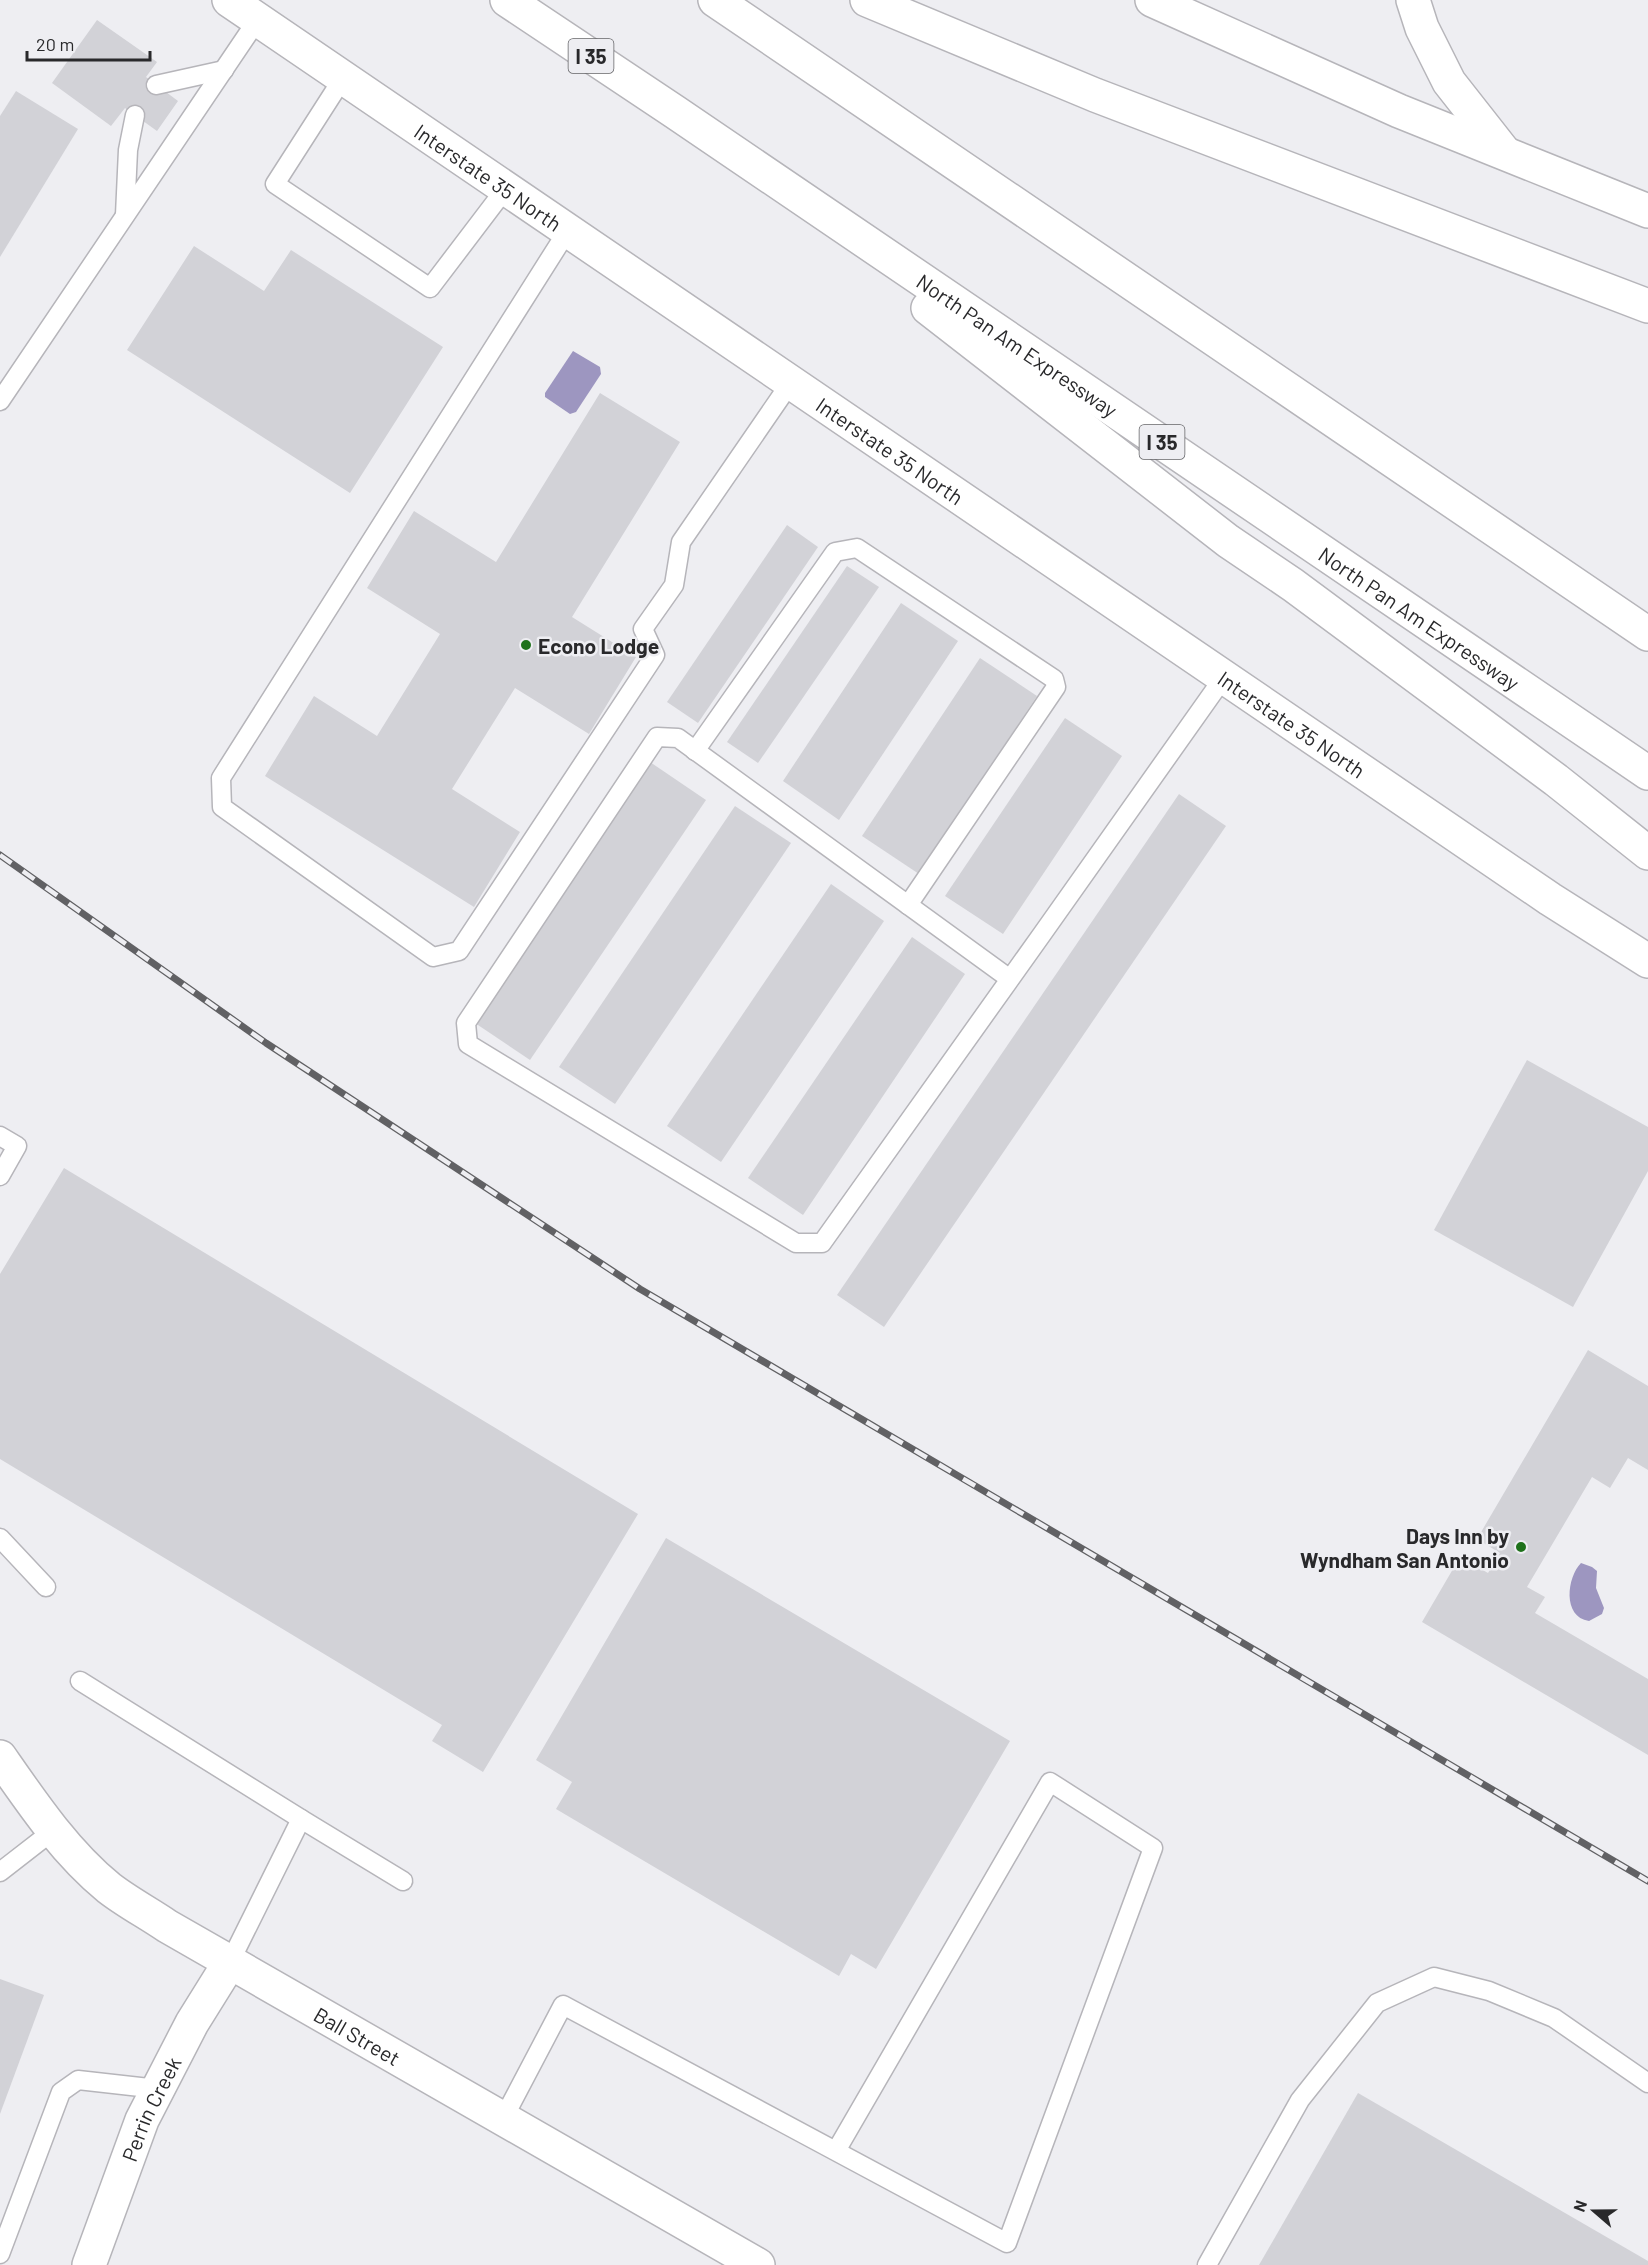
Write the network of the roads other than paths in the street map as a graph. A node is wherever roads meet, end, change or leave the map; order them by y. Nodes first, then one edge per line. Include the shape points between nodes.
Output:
1 (229, 0) edge
2 (507, 0) edge
3 (715, 0) edge
4 (867, 0) edge
5 (1152, 0) edge
6 (1413, 0) edge
7 (258, 20) junction
8 (224, 70) junction
9 (343, 78) junction
10 (156, 85) dead end
11 (675, 112) junction
12 (135, 115) dead end
13 (1505, 153) junction
14 (506, 188) junction
15 (1648, 211) edge
16 (125, 217) junction
17 (568, 230) junction
18 (1648, 306) edge
19 (791, 382) junction
20 (0, 402) edge
21 (1648, 634) edge
22 (1224, 677) junction
23 (695, 751) junction
24 (1648, 773) edge
25 (1648, 853) edge
26 (1550, 899) junction
27 (908, 905) junction
28 (1648, 961) edge
29 (1648, 974) edge
30 (1010, 979) junction
31 (0, 1136) edge
32 (0, 1176) edge
33 (0, 1538) edge
34 (46, 1587) dead end
35 (80, 1681) dead end
36 (0, 1757) edge
37 (301, 1819) junction
38 (54, 1830) junction
39 (0, 1872) edge
40 (403, 1881) dead end
41 (230, 1962) junction
42 (1648, 2083) edge
43 (158, 2089) junction
44 (503, 2119) junction
45 (836, 2151) junction
46 (0, 2254) edge
47 (89, 2265) edge
48 (758, 2265) edge
49 (1207, 2265) edge

1 - 7 main road, Interstate 35 North
2 - 11 main road, North Pan Am Expressway / I 35
3 - 21 main road
4 - 18 main road via 1095,95
5 - 13 main road via 1399,111
6 - 13 main road via 1422,28 1449,82
7 - 8 lane
7 - 9 main road, Interstate 35 North
8 - 10 lane
8 - 16 lane
9 - 14 main road, Interstate 35 North
9 - 14 lane via 275,184 430,288
11 - 24 main road, North Pan Am Expressway / I 35
11 - 25 main road via 1228,541 1556,780
12 - 16 lane via 128,150
13 - 15 main road
14 - 17 main road, Interstate 35 North
16 - 20 lane
17 - 19 main road, Interstate 35 North
17 - 19 lane via 222,778 222,807 433,957 459,951 655,655 643,628 674,585 681,542
19 - 22 main road, Interstate 35 North
22 - 26 main road, Interstate 35 North
22 - 30 lane
23 - 27 lane
23 - 27 lane via 835,552 856,548 1054,679 1056,687
23 - 30 lane via 678,738 657,737 466,1023 468,1044 796,1243 822,1243
26 - 28 main road, Interstate 35 North
26 - 29 main road, Interstate 35 North
27 - 30 lane
31 - 32 lane via 17,1146
33 - 34 lane
35 - 37 lane
36 - 38 main road, Ball Street
37 - 40 lane
37 - 41 lane
38 - 39 lane
38 - 41 main road, Ball Street via 109,1888
41 - 43 main road, Perrin Creek
41 - 44 main road, Ball Street
42 - 49 lane via 1554,2018 1490,1990 1434,1977 1377,2003 1300,2100
43 - 46 lane via 78,2080 61,2092
43 - 47 main road, Perrin Creek via 142,2120
44 - 45 lane via 563,2005
44 - 48 main road, Ball Street
45 - 45 lane via 1008,2243 1153,1848 1050,1782

